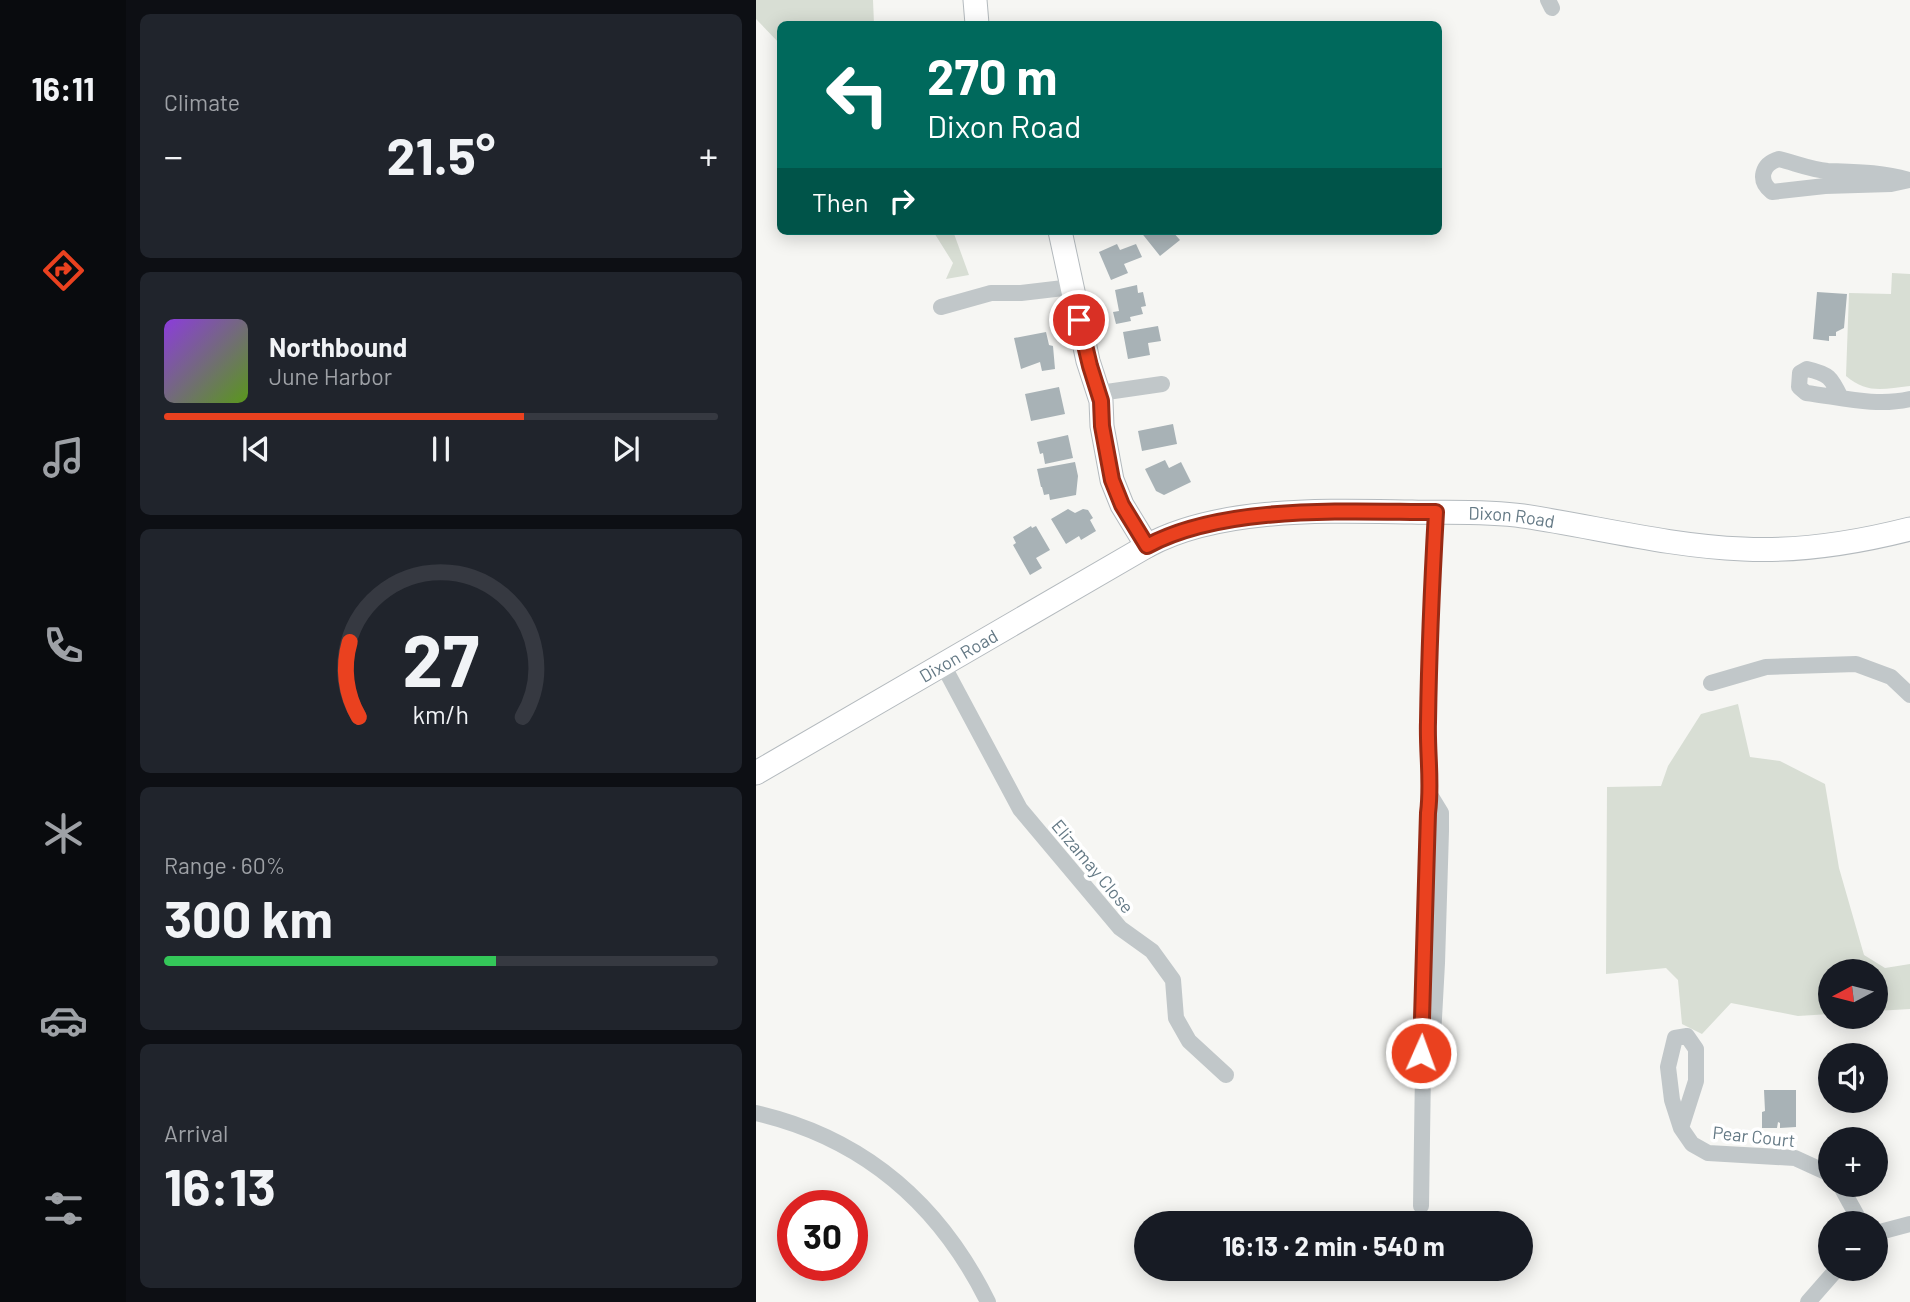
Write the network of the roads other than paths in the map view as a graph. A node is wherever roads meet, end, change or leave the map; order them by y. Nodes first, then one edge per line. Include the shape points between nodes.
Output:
1 (975, 0) edge
2 (977, 21) edge
3 (1910, 180) edge
4 (1061, 235) edge
5 (1072, 287) junction
6 (941, 307) dead end
7 (1162, 384) dead end
8 (1100, 393) junction
9 (1841, 398) dead end
10 (1910, 398) edge
11 (1436, 512) junction
12 (1910, 529) edge
13 (1147, 546) junction
14 (943, 665) junction
15 (1711, 683) dead end
16 (1910, 695) edge
17 (756, 773) edge
18 (1226, 1075) dead end
19 (756, 1113) edge
20 (1681, 1128) junction
21 (1818, 1169) edge
22 (1421, 1206) dead end
23 (1910, 1224) edge
24 (1888, 1230) edge
25 (1826, 1281) edge
26 (988, 1302) edge
27 (1808, 1302) edge

1 - 2 main road
3 - 3 street via 1778,193 1766,188 1762,176 1765,167 1779,159 1822,170
4 - 5 main road
5 - 6 street via 990,293
5 - 8 main road
7 - 8 street
8 - 13 main road via 1112,480
9 - 10 street via 1893,402
11 - 12 main road, Dixon Road via 1520,516 1742,549 1842,544
11 - 13 main road, Dixon Road via 1304,513 1234,519 1190,527
11 - 22 street via 1429,643
13 - 14 main road, Dixon Road
14 - 17 main road, Dixon Road
14 - 18 street, Elizamay Close via 1020,809 1120,928 1152,951 1173,980 1177,1018 1189,1041
15 - 16 street via 1766,667 1856,664 1891,677
19 - 26 street via 789,1120 833,1138 905,1189 949,1236
20 - 20 street via 1668,1067 1675,1038 1688,1036 1696,1049 1696,1081
20 - 21 street, Pear Court via 1692,1144 1708,1153 1795,1158
23 - 24 street
25 - 27 street

